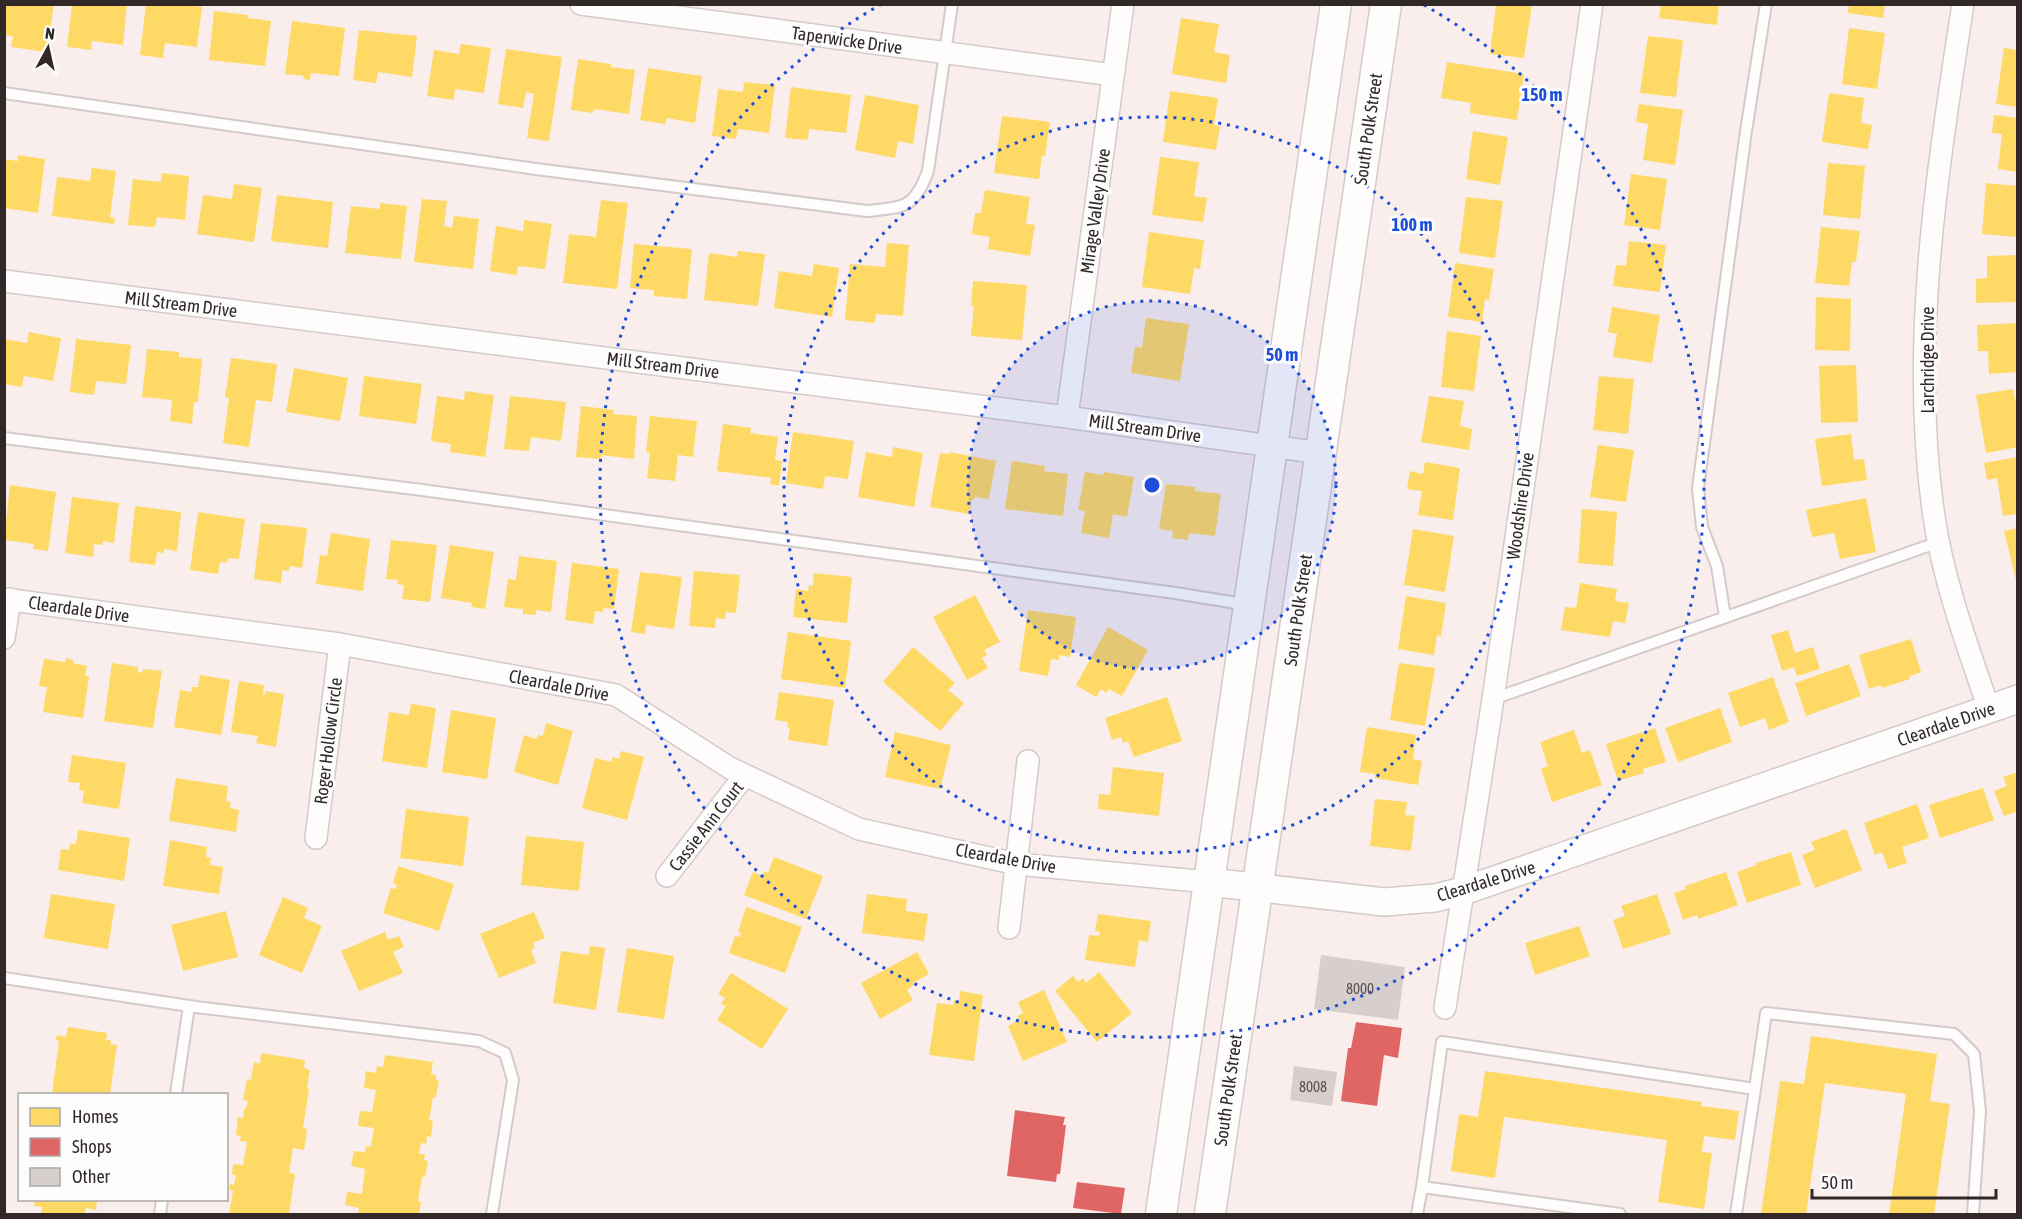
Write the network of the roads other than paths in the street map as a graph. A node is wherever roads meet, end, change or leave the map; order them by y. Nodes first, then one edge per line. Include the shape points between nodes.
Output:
1 (580, 4) edge
2 (952, 4) edge
3 (1123, 4) edge
4 (1336, 4) edge
5 (1386, 4) edge
6 (1592, 4) edge
7 (1766, 4) edge
8 (1963, 4) edge
9 (946, 53) junction
10 (1113, 75) junction
11 (4, 93) edge
12 (4, 281) edge
13 (1067, 417) junction
14 (4, 438) edge
15 (1272, 446) junction
16 (1321, 453) junction
17 (1939, 542) junction
18 (7, 599) edge
19 (1249, 605) junction
20 (1725, 617) junction
21 (4, 638) edge
22 (340, 644) junction
23 (1493, 699) junction
24 (2018, 699) edge
25 (1989, 709) junction
26 (1028, 761) dead end
27 (745, 775) junction
28 (316, 838) dead end
29 (1017, 864) junction
30 (667, 876) dead end
31 (1209, 882) junction
32 (1257, 889) junction
33 (1462, 891) junction
34 (1009, 928) dead end
35 (4, 978) edge
36 (189, 1006) junction
37 (1445, 1008) dead end
38 (1755, 1089) junction
39 (176, 1093) edge
40 (1422, 1187) junction
41 (492, 1215) edge
42 (1161, 1215) edge
43 (1210, 1215) edge
44 (1417, 1215) edge
45 (1620, 1215) edge
46 (1736, 1215) edge
47 (1973, 1215) edge

1 - 9 street, Taperwicke Drive
2 - 9 lane
3 - 10 street, Mirage Valley Drive
4 - 15 main road
5 - 16 main road, South Polk Street
6 - 23 street, Woodshire Drive
7 - 20 lane via 1698,488 1702,527 1717,566
8 - 17 street, Larchridge Drive via 1935,192 1926,318 1927,451
9 - 10 street, Taperwicke Drive
9 - 11 lane via 928,171 921,190 903,207 867,211 536,169
10 - 13 street, Mirage Valley Drive
12 - 13 street, Mill Stream Drive
13 - 15 street, Mill Stream Drive
14 - 19 lane via 446,494
15 - 16 street, Mill Stream Drive
15 - 19 main road
16 - 32 main road, South Polk Street
17 - 20 lane
17 - 25 street, Larchridge Drive via 1949,593
18 - 21 street
18 - 22 street, Cleardale Drive
19 - 31 main road
20 - 23 lane
22 - 27 street, Cleardale Drive via 616,695
22 - 28 street, Roger Hollow Circle
23 - 33 street, Woodshire Drive
24 - 25 street, Cleardale Drive
25 - 33 street, Cleardale Drive
26 - 29 street
27 - 29 street, Cleardale Drive via 859,829
27 - 30 street, Cassie Ann Court
29 - 31 street, Cleardale Drive
29 - 34 street
31 - 32 street, Cleardale Drive
31 - 42 main road
32 - 33 street, Cleardale Drive via 1384,902 1435,898
32 - 43 main road, South Polk Street
33 - 37 street, Woodshire Drive
35 - 36 lane
36 - 39 lane
36 - 41 lane via 478,1041 505,1053 513,1080
38 - 40 lane via 1442,1042
38 - 46 lane
38 - 47 lane via 1766,1013 1954,1034 1974,1054 1980,1111
40 - 44 lane
40 - 45 lane

